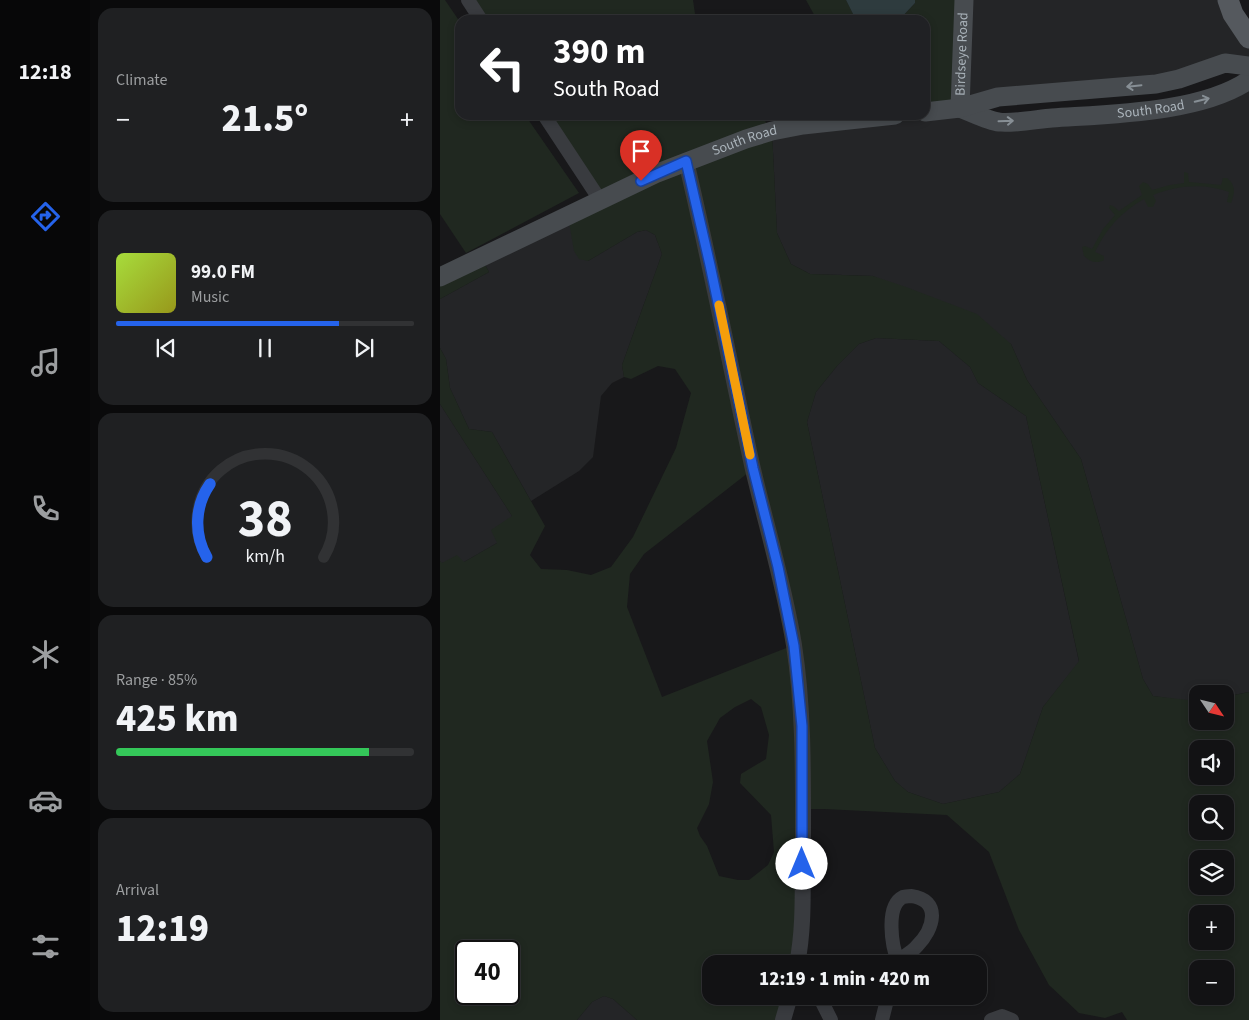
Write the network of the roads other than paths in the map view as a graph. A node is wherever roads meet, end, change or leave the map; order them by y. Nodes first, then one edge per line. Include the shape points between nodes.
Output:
1 (468, 0) edge
2 (964, 0) edge
3 (1228, 0) edge
4 (478, 15) edge
5 (1249, 38) edge
6 (1249, 66) edge
7 (1249, 80) edge
8 (960, 108) junction
9 (930, 111) edge
10 (547, 120) edge
11 (849, 120) edge
12 (686, 161) junction
13 (600, 200) junction
14 (440, 277) edge
15 (798, 955) edge
16 (787, 1005) edge
17 (823, 1005) edge
18 (886, 1005) edge
19 (782, 1020) edge
20 (831, 1020) edge
21 (882, 1020) edge
22 (991, 1020) edge
23 (1012, 1020) edge

1 - 4 street
2 - 8 main road, Birdseye Road
3 - 5 main road
6 -> 8 main road, South Road via 1225,63 1156,84 998,97
8 -> 7 main road, South Road via 999,122 1134,112 1210,97 1235,90
8 - 9 main road, South Road
10 - 13 street
11 - 12 main road, South Road via 772,131
12 - 13 main road, South Road
12 - 15 street via 794,646 803,769 802,900
13 - 14 main road, South Road
16 - 19 street
17 - 20 street
18 - 21 street
22 - 23 street via 1002,1016

